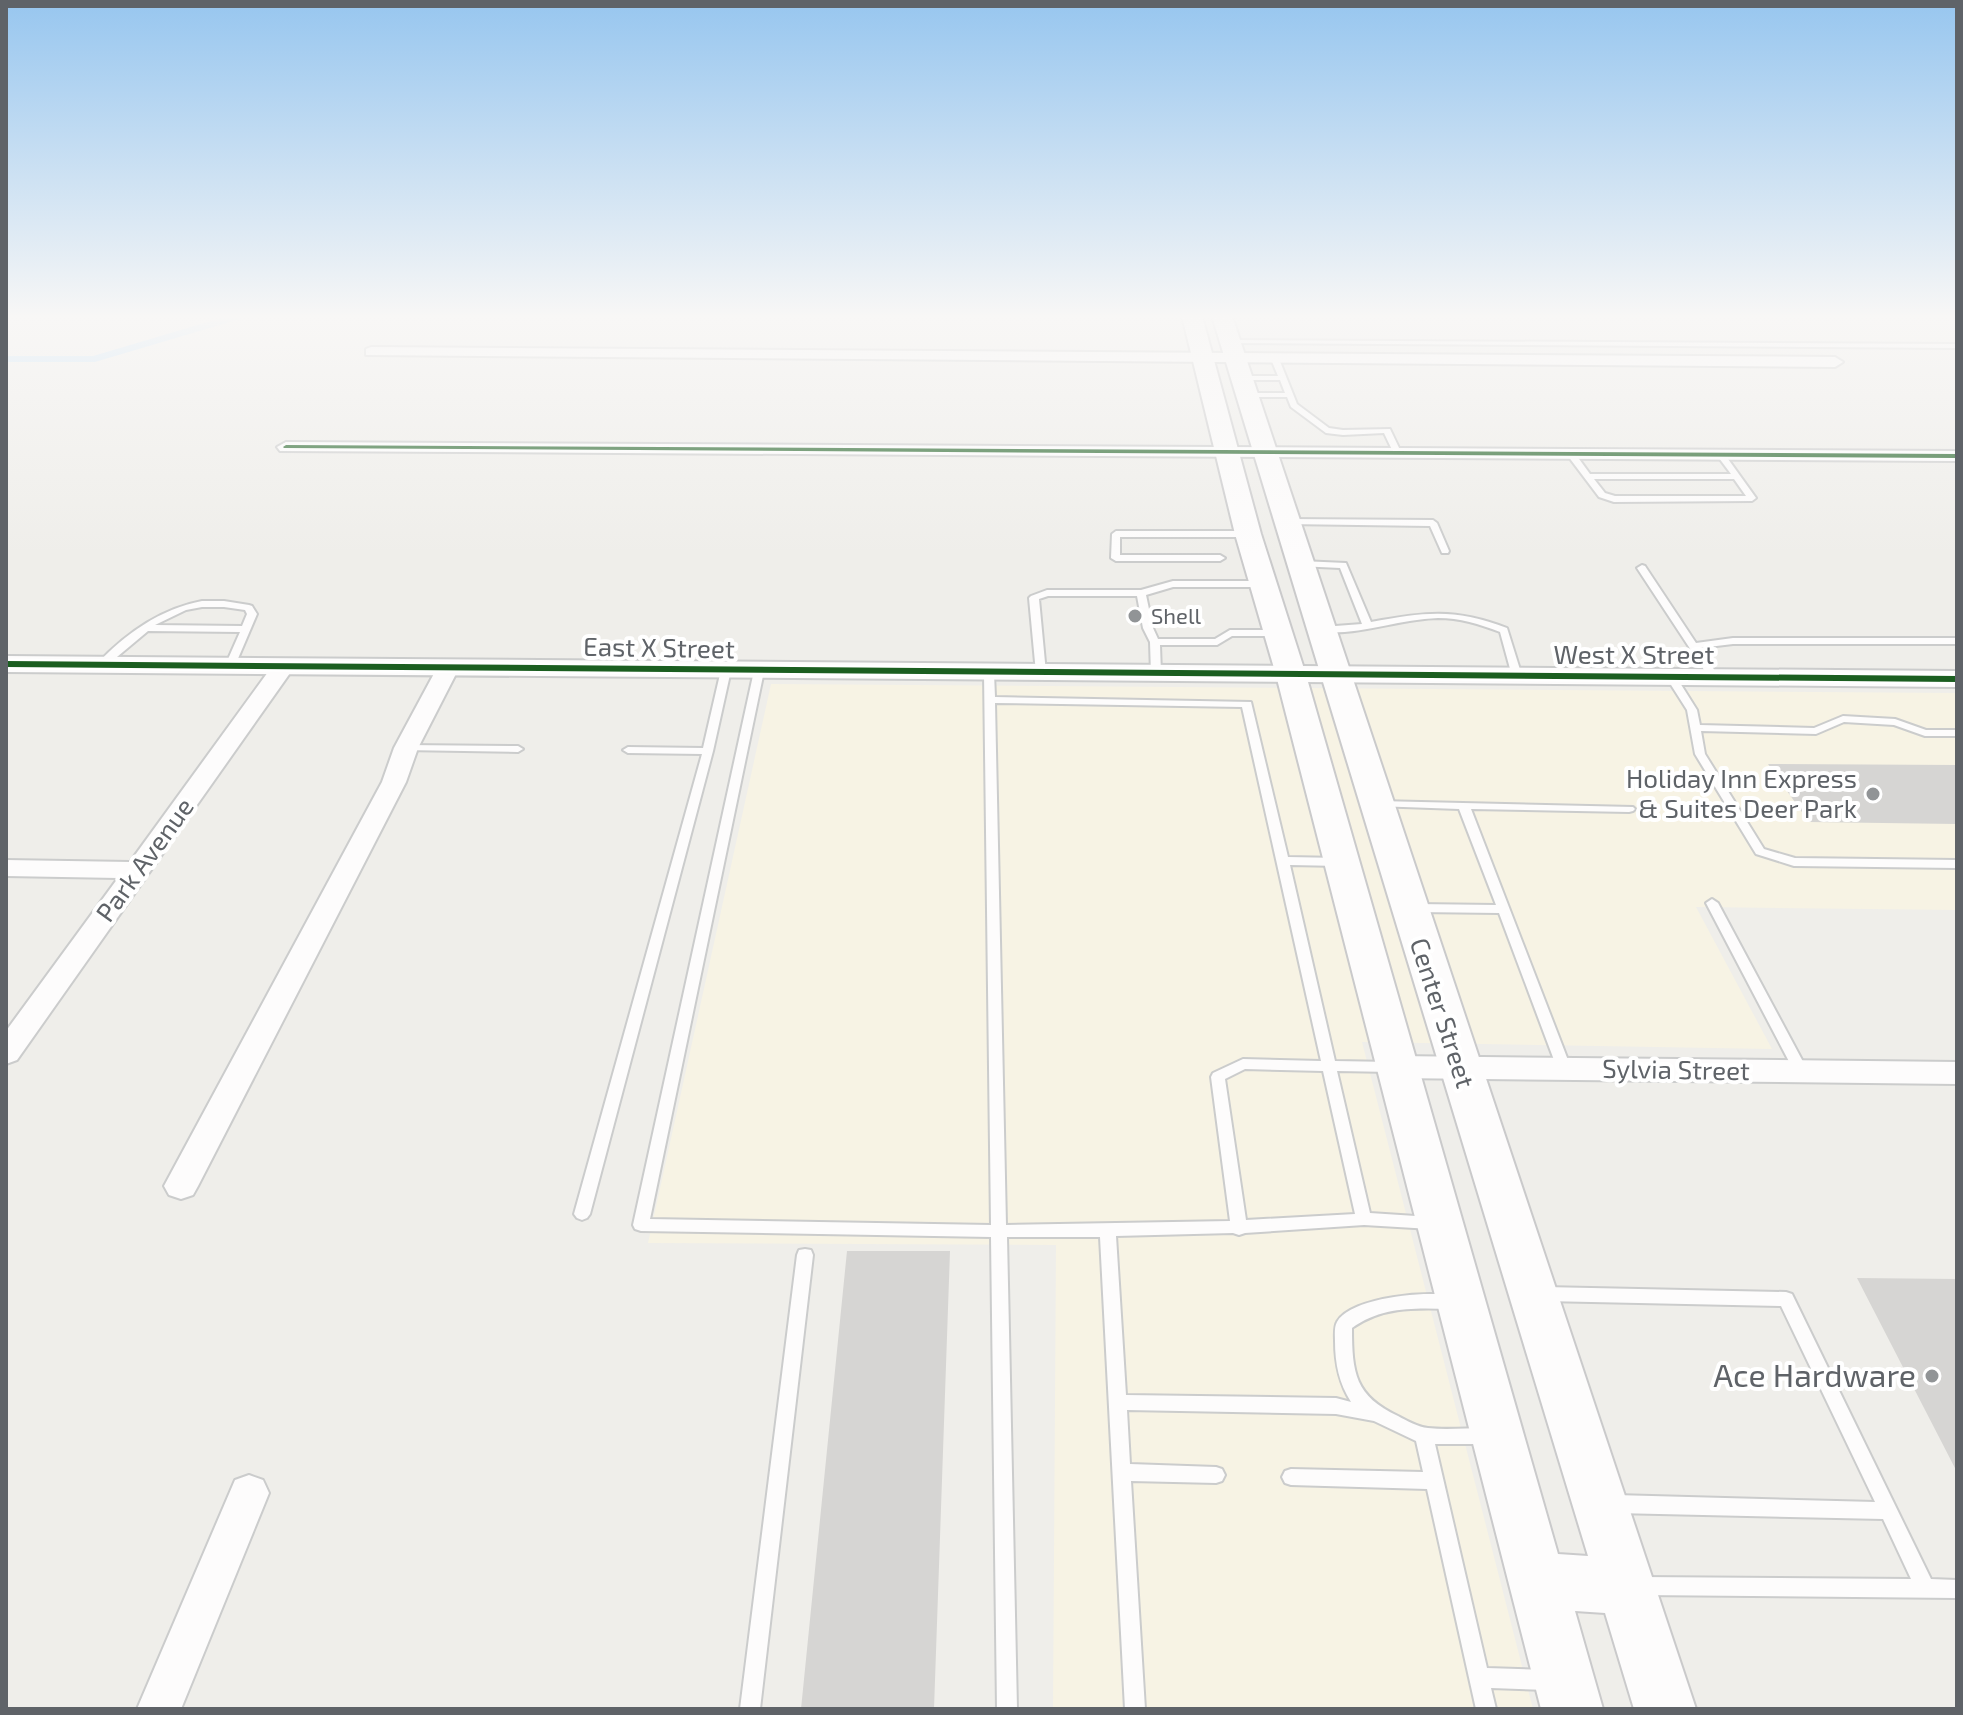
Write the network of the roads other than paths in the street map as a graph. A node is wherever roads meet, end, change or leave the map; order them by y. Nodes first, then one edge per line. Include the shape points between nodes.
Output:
1 (1236, 396) edge
2 (1236, 396) edge
3 (1290, 396) edge
4 (286, 447) dead end
5 (1248, 451) junction
6 (1397, 452) junction
7 (1571, 454) junction
8 (1720, 454) junction
9 (1957, 456) edge
10 (1587, 476) junction
11 (1738, 477) junction
12 (1288, 522) junction
13 (1248, 534) junction
14 (1445, 551) dead end
15 (1220, 558) dead end
16 (1301, 564) junction
17 (1642, 568) dead end
18 (1263, 584) junction
19 (1141, 593) junction
20 (1368, 626) junction
21 (144, 628) junction
22 (246, 629) junction
23 (1322, 630) junction
24 (1957, 641) edge
25 (1155, 642) junction
26 (1694, 646) junction
27 (6, 664) edge
28 (101, 665) junction
29 (1304, 665) junction
30 (230, 666) junction
31 (284, 666) junction
32 (448, 668) junction
33 (726, 670) junction
34 (759, 671) junction
35 (989, 673) junction
36 (1041, 673) junction
37 (1156, 674) junction
38 (1517, 676) junction
39 (1671, 677) junction
40 (1714, 677) junction
41 (1957, 679) edge
42 (990, 700) junction
43 (1695, 728) junction
44 (1957, 733) edge
45 (406, 748) junction
46 (518, 749) dead end
47 (628, 750) dead end
48 (708, 751) junction
49 (1376, 804) junction
50 (1464, 806) junction
51 (1629, 809) dead end
52 (1283, 861) junction
53 (1340, 862) junction
54 (1957, 864) edge
55 (6, 868) edge
56 (138, 870) junction
57 (1712, 903) dead end
58 (1409, 908) junction
59 (1504, 909) junction
60 (6, 1053) edge
61 (1330, 1064) junction
62 (1395, 1067) junction
63 (1460, 1068) junction
64 (1564, 1068) junction
65 (1801, 1071) junction
66 (1957, 1073) edge
67 (181, 1186) dead end
68 (582, 1214) dead end
69 (1364, 1219) junction
70 (1438, 1224) junction
71 (1239, 1229) junction
72 (1108, 1230) junction
73 (998, 1231) junction
74 (805, 1255) dead end
75 (1533, 1294) junction
76 (1460, 1302) junction
77 (1117, 1402) junction
78 (1372, 1414) junction
79 (1424, 1436) junction
80 (1497, 1436) junction
81 (1121, 1472) junction
82 (1216, 1475) dead end
83 (1291, 1477) dead end
84 (1434, 1481) junction
85 (249, 1493) dead end
86 (1600, 1504) junction
87 (1889, 1511) junction
88 (1536, 1581) junction
89 (1626, 1586) junction
90 (1926, 1589) junction
91 (1957, 1589) edge
92 (1479, 1678) junction
93 (1568, 1695) edge
94 (159, 1709) edge
95 (750, 1709) edge
96 (1007, 1709) edge
97 (1135, 1709) edge
98 (1486, 1709) edge
99 (1665, 1709) edge

1 - 5 main road, Center Street
2 - 5 main road, Center Street
3 - 6 lane via 1329,431 1387,431
4 - 5 street
5 - 6 street
5 - 12 main road, Center Street
5 - 13 main road, Center Street
6 - 7 street
7 - 8 street
7 - 10 lane
8 - 9 street
8 - 11 lane
10 - 11 lane
10 - 11 lane via 1602,495 1614,499 1752,498
12 - 14 lane via 1433,523
12 - 16 main road, Center Street
13 - 15 lane via 1116,534 1116,558
13 - 18 main road, Center Street
16 - 20 lane via 1343,565
16 - 23 main road, Center Street
17 - 26 lane
18 - 19 lane via 1173,584
18 - 29 main road, Center Street
19 - 25 lane
19 - 36 lane via 1047,593 1034,598
20 - 23 lane
20 - 38 lane via 1453,614 1473,617 1504,630
21 - 22 lane
21 - 22 lane via 162,614 191,604 228,603 249,608
21 - 28 lane
22 - 30 lane
23 - 29 main road, Center Street
24 - 26 lane via 1733,641
25 - 29 lane via 1217,642 1230,633
25 - 37 lane
26 - 40 lane
27 - 28 street, East X Street
28 - 30 street, East X Street
29 - 37 street, East X Street
29 - 38 street, West X Street
29 - 49 main road, Center Street
29 - 53 main road, Center Street
30 - 31 street, East X Street
31 - 32 street, East X Street
31 - 56 street, Park Avenue
32 - 33 street, East X Street
32 - 45 street
33 - 34 street, East X Street
33 - 48 lane
34 - 35 street, East X Street
34 - 73 lane via 641,1225
35 - 36 street, East X Street
35 - 42 lane
36 - 37 street, East X Street
38 - 39 street, West X Street
39 - 40 street, West X Street
39 - 43 lane via 1692,710
40 - 41 street, West X Street
42 - 52 lane via 1247,704
42 - 73 lane
43 - 44 lane via 1816,731 1843,719
43 - 54 lane via 1700,754 1760,851 1794,862
45 - 46 lane
45 - 67 street via 394,782
47 - 48 lane
48 - 68 lane
49 - 50 lane
49 - 58 main road, Center Street
50 - 51 lane
50 - 59 lane
52 - 53 lane
52 - 61 lane
53 - 62 main road, Center Street
55 - 56 street
56 - 60 street, Park Avenue
57 - 65 lane
58 - 59 lane
58 - 63 main road, Center Street
59 - 64 lane
61 - 62 lane
61 - 69 lane
61 - 71 lane via 1243,1064 1218,1077
62 - 63 street, Sylvia Street
62 - 70 main road, Center Street
63 - 64 street, Sylvia Street
63 - 75 main road, Center Street
64 - 65 street, Sylvia Street
65 - 66 street, Sylvia Street
69 - 70 lane
69 - 71 lane
70 - 76 main road, Center Street
71 - 72 lane
72 - 73 lane
72 - 77 lane
73 - 96 lane
74 - 95 lane
75 - 86 main road, Center Street
75 - 87 lane via 1786,1299
76 - 78 lane via 1387,1302 1362,1310 1344,1325 1342,1364 1351,1387
76 - 80 main road, Center Street
77 - 78 lane via 1336,1406
77 - 81 lane
78 - 79 lane
79 - 80 lane
79 - 84 lane
80 - 88 main road, Center Street
81 - 82 lane
81 - 97 lane
83 - 84 lane
84 - 92 lane
85 - 94 street
86 - 87 lane
86 - 89 main road, Center Street
87 - 90 lane
88 - 89 main road
88 - 93 main road, Center Street
89 - 90 lane
89 - 99 main road, Center Street
90 - 91 lane
92 - 93 lane
92 - 98 lane

